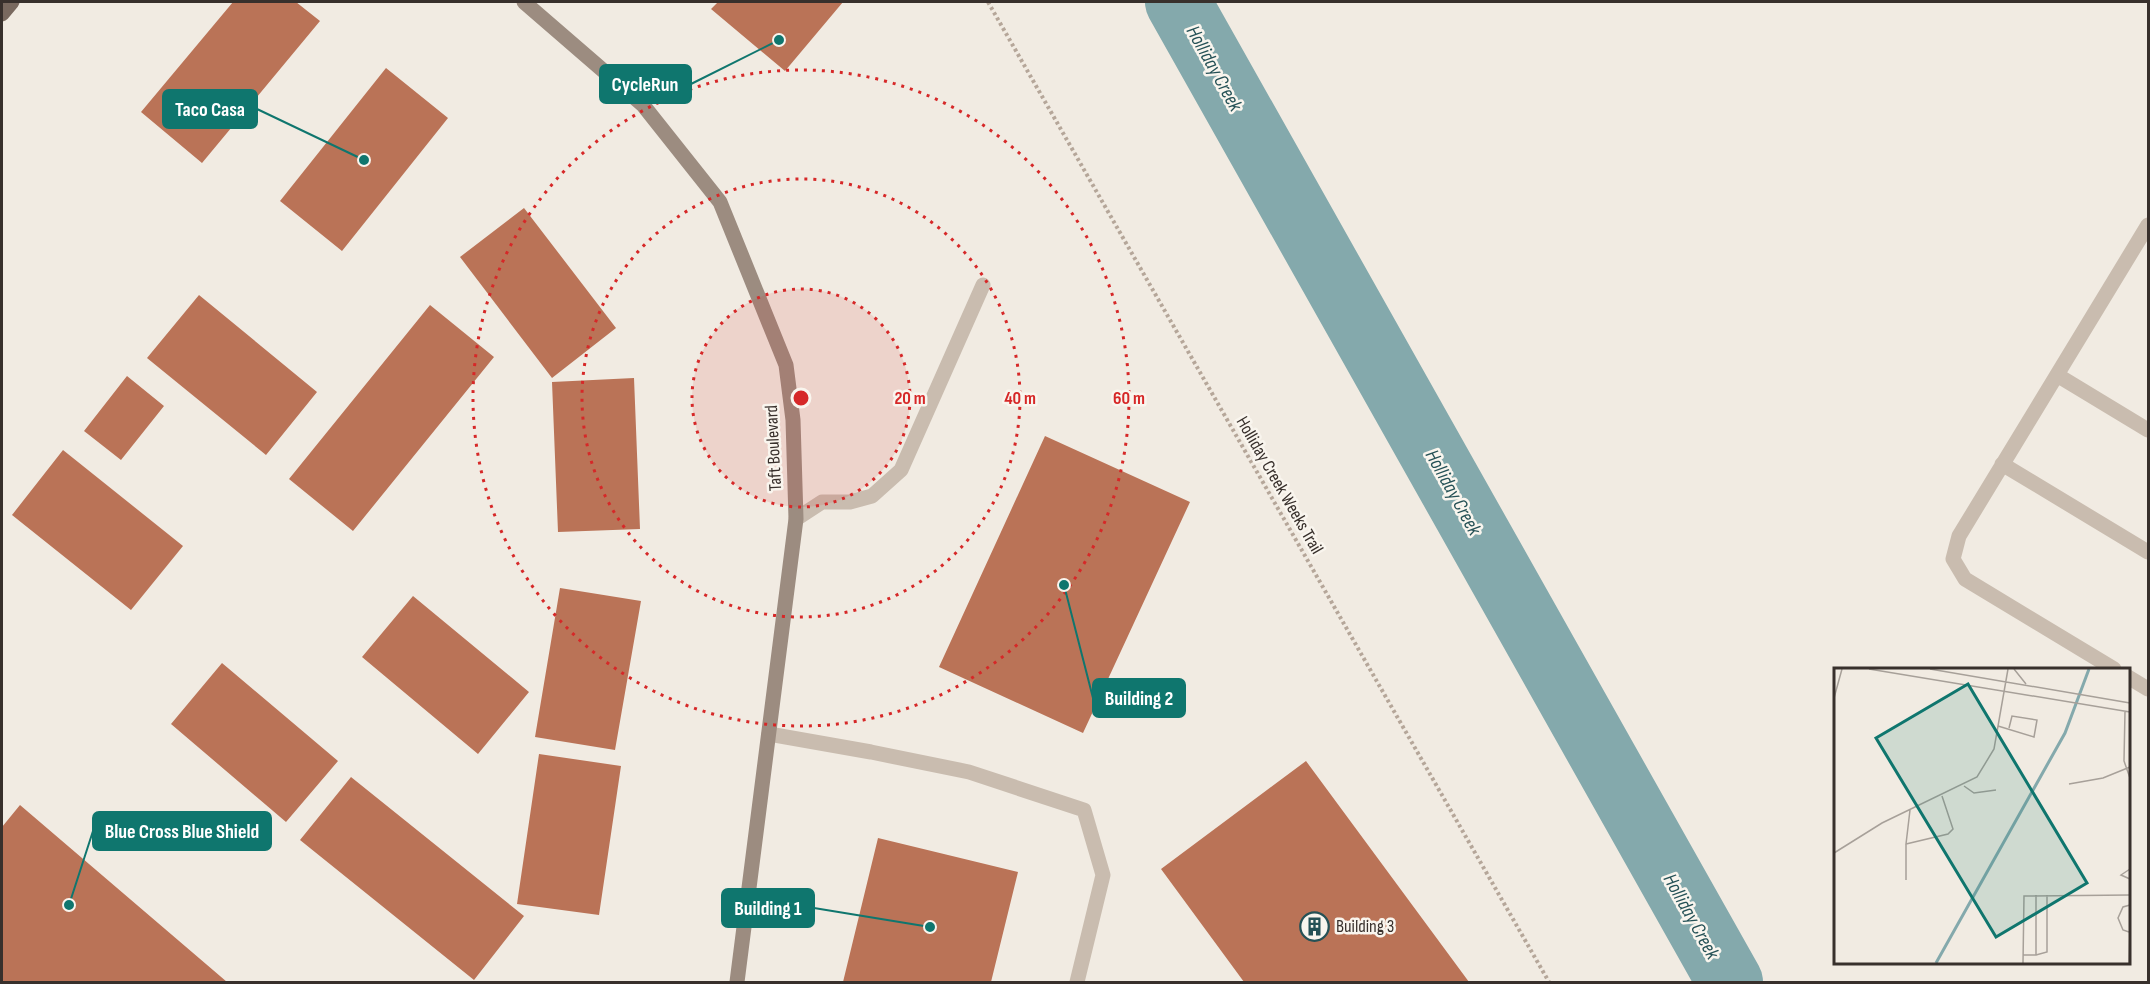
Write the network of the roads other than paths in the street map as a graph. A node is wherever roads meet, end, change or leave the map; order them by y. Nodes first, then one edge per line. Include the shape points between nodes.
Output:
1 (12, 2) edge
2 (524, 2) edge
3 (2, 14) edge
4 (2148, 225) edge
5 (983, 285) dead end
6 (2057, 375) junction
7 (2148, 430) edge
8 (2002, 464) junction
9 (796, 519) junction
10 (2148, 552) edge
11 (2112, 668) edge
12 (2129, 678) edge
13 (2148, 689) edge
14 (769, 734) junction
15 (737, 982) edge
16 (1077, 982) edge

1 - 3 main road
2 - 9 street, Taft Boulevard via 644,105 720,202 786,365 793,420
4 - 6 street
5 - 9 street via 901,470 872,496 850,502 822,502
6 - 7 street
6 - 8 street
8 - 10 street
8 - 11 street via 1959,536 1953,559 1965,579
9 - 14 street, Taft Boulevard
12 - 13 street
14 - 15 street, Taft Boulevard
14 - 16 street via 969,772 1084,810 1103,875

